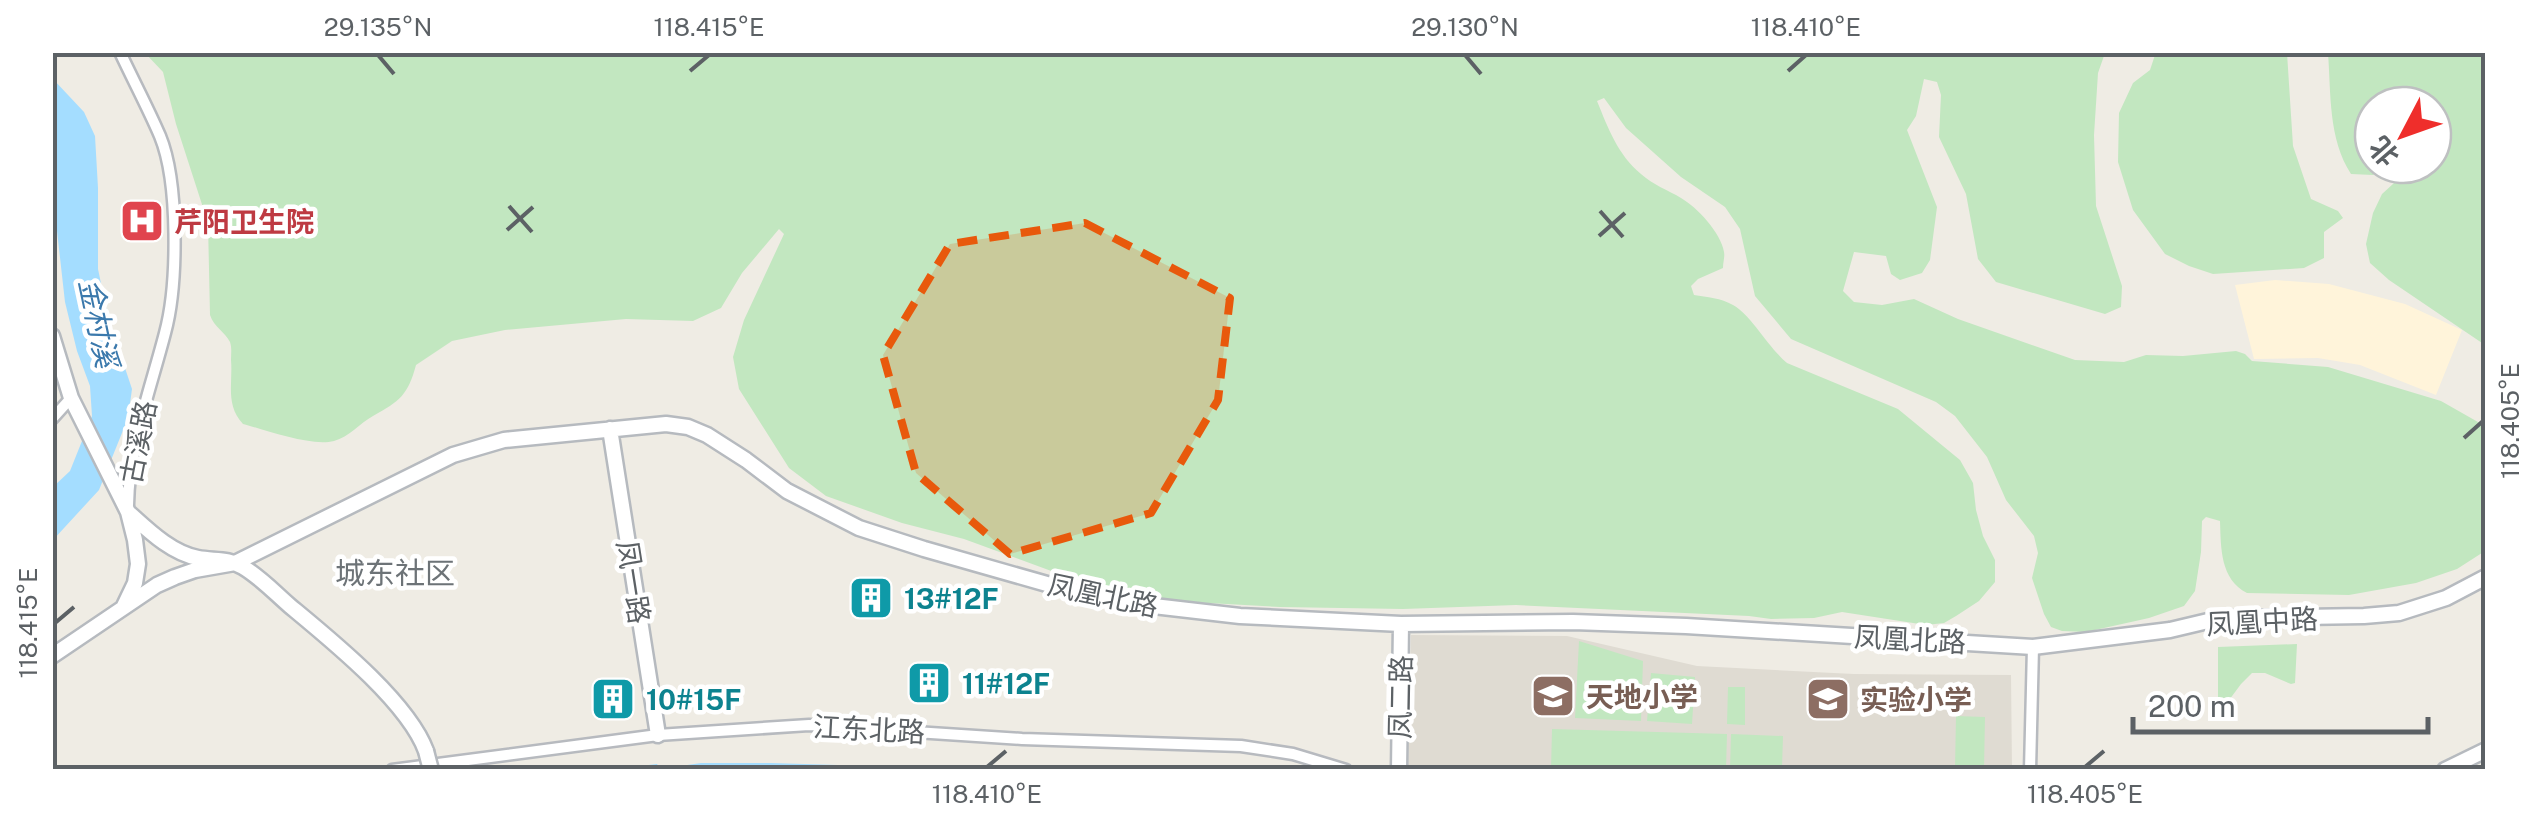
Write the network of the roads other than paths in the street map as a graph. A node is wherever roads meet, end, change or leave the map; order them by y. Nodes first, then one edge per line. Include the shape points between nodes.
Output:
1 (120, 52) edge
2 (52, 336) edge
3 (72, 398) junction
4 (52, 419) edge
5 (610, 429) junction
6 (128, 512) junction
7 (236, 563) junction
8 (2486, 574) edge
9 (123, 608) junction
10 (1402, 624) junction
11 (2033, 647) junction
12 (52, 656) edge
13 (658, 735) junction
14 (2486, 750) edge
15 (392, 770) edge
16 (431, 770) edge
17 (1346, 770) edge
18 (1399, 770) edge
19 (2030, 770) edge
20 (2445, 770) edge

1 - 6 street, 古溪路 via 161,138 174,206 172,298 128,476
2 - 3 street
3 - 4 street
3 - 6 street
5 - 7 street, 凤凰北路 via 504,440 453,455
5 - 10 street, 凤凰北路 via 688,427 858,528 1068,590 1180,610
5 - 13 street, 凤一路
6 - 7 street, 古溪路 via 182,552
6 - 9 street via 138,564
7 - 9 street, 凤凰北路 via 175,577
7 - 16 street, 古溪路, bridge via 395,703 418,734
8 - 11 street, 凤凰中路 via 2403,606 2339,617 2234,618
9 - 12 street, 凤凰北路
10 - 11 street, 凤凰北路 via 1686,626
10 - 18 street, 凤二路
11 - 19 street
13 - 15 street, 江东北路
13 - 17 street, 江东北路 via 809,724 1242,746
14 - 20 street

